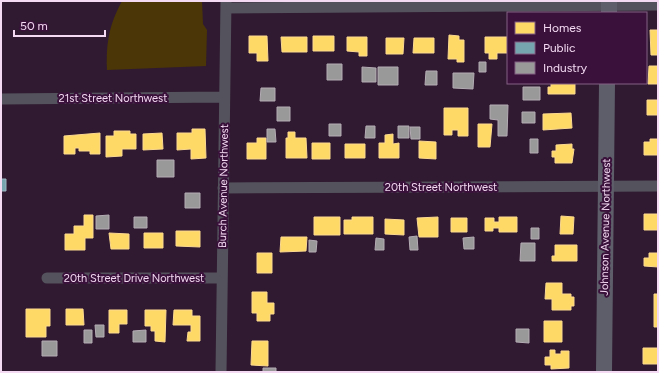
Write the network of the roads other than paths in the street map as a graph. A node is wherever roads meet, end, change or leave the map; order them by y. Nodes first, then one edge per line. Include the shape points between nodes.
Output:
1 (226, 4) edge
2 (658, 5) edge
3 (609, 6) edge
4 (607, 84) edge
5 (224, 97) junction
6 (1, 99) edge
7 (605, 186) junction
8 (658, 186) edge
9 (223, 188) junction
10 (47, 278) dead end
11 (222, 278) junction
12 (221, 372) edge
13 (604, 372) edge

1 - 3 street
1 - 5 street, Burch Avenue Northwest
2 - 3 street
4 - 7 street, Johnson Avenue Northwest
5 - 6 street, 21st Street Northwest
5 - 9 street, Burch Avenue Northwest
7 - 8 street, 20th Street Northwest
7 - 9 street, 20th Street Northwest
7 - 13 street, Johnson Avenue Northwest
9 - 11 street, Burch Avenue Northwest
10 - 11 street, 20th Street Drive Northwest
11 - 12 street, Burch Avenue Northwest

